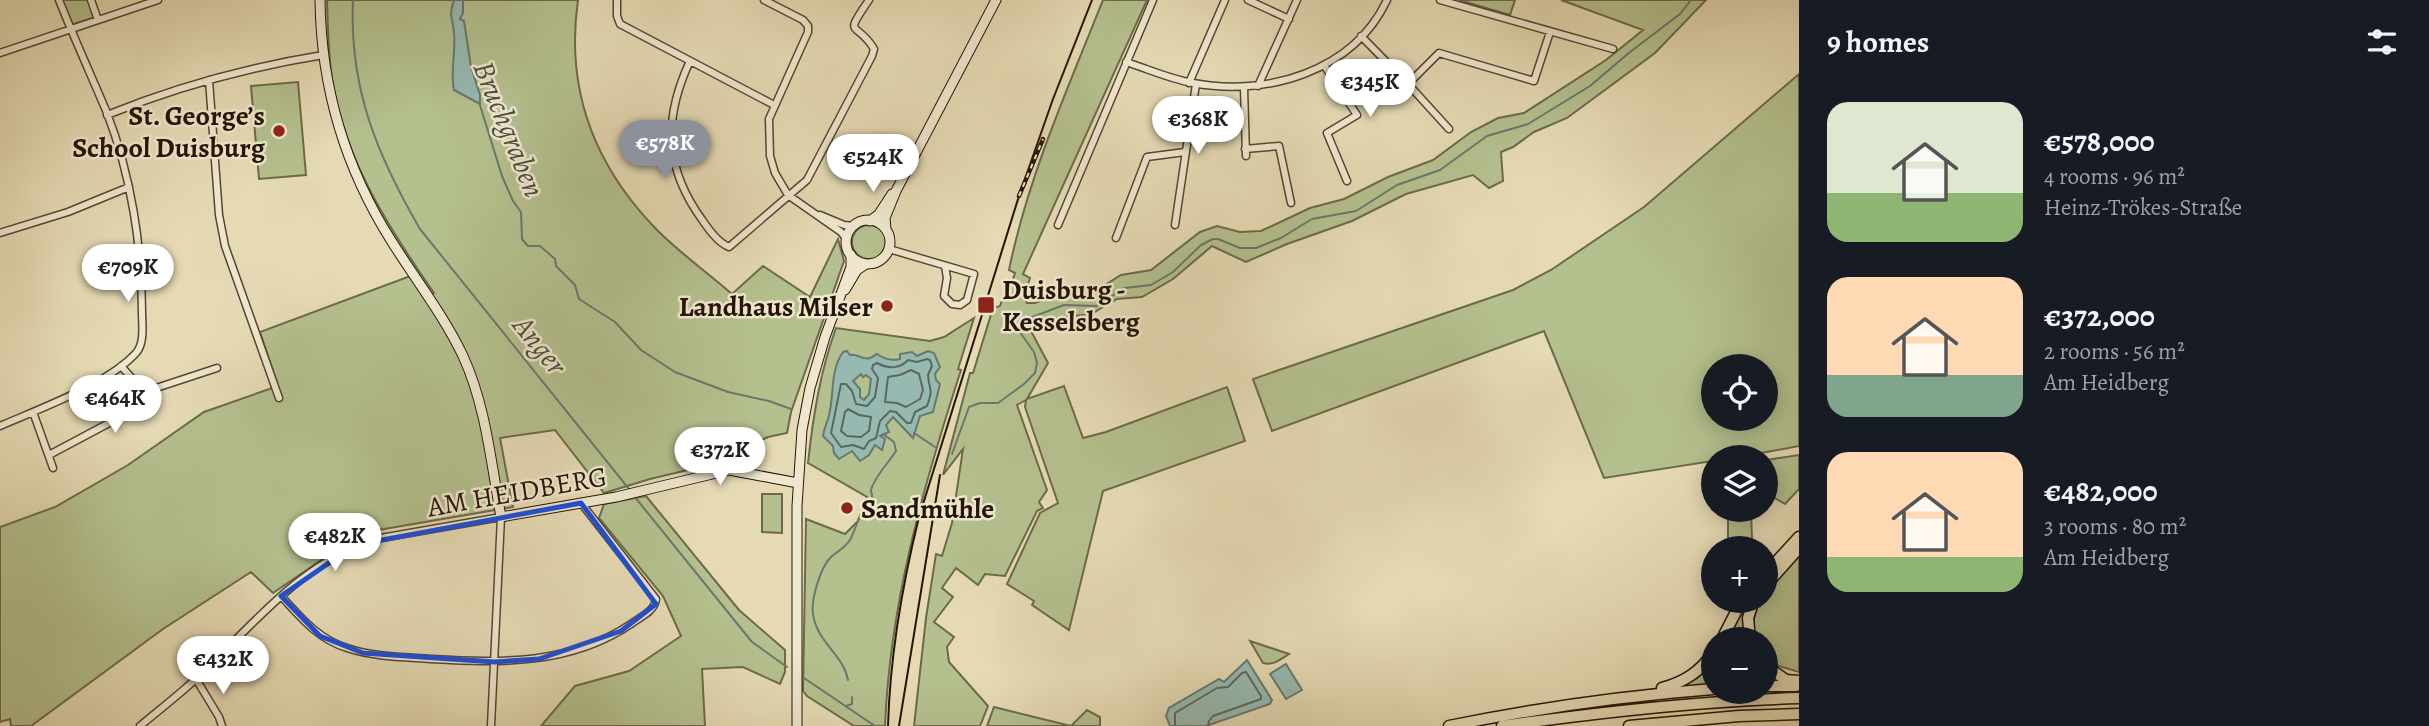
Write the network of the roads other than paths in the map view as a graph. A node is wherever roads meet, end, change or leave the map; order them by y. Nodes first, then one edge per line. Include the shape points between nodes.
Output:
1 (59, 0) edge
2 (91, 0) edge
3 (158, 0) edge
4 (320, 0) edge
5 (617, 0) edge
6 (764, 0) edge
7 (869, 0) edge
8 (996, 0) edge
9 (1153, 0) edge
10 (1225, 0) edge
11 (1248, 0) edge
12 (1297, 0) edge
13 (1387, 0) edge
14 (1440, 0) edge
15 (97, 19) junction
16 (1289, 19) junction
17 (70, 28) junction
18 (1550, 32) junction
19 (1361, 36) junction
20 (1613, 49) dead end
21 (0, 53) edge
22 (323, 55) junction
23 (690, 61) junction
24 (1126, 62) junction
25 (1324, 65) junction
26 (209, 80) junction
27 (1193, 83) junction
28 (1408, 84) junction
29 (1258, 86) junction
30 (1244, 88) junction
31 (774, 105) junction
32 (107, 114) junction
33 (1450, 129) dead end
34 (1185, 152) junction
35 (1347, 181) dead end
36 (129, 187) junction
37 (896, 191) junction
38 (788, 195) junction
39 (1291, 203) dead end
40 (816, 214) junction
41 (870, 221) junction
42 (1058, 225) dead end
43 (1175, 225) dead end
44 (854, 226) junction
45 (886, 229) junction
46 (0, 233) edge
47 (1116, 238) dead end
48 (847, 240) junction
49 (889, 249) junction
50 (851, 255) junction
51 (866, 264) junction
52 (945, 266) junction
53 (840, 297) junction
54 (121, 366) junction
55 (217, 368) dead end
56 (144, 392) junction
57 (279, 398) dead end
58 (33, 412) junction
59 (0, 426) edge
60 (49, 455) junction
61 (53, 468) dead end
62 (798, 483) junction
63 (581, 503) junction
64 (501, 517) junction
65 (1799, 537) edge
66 (1799, 548) edge
67 (1778, 560) edge
68 (1778, 572) edge
69 (281, 597) junction
70 (495, 662) junction
71 (1701, 668) edge
72 (1778, 674) edge
73 (195, 680) junction
74 (1799, 683) edge
75 (1778, 686) edge
76 (1701, 690) edge
77 (1643, 694) junction
78 (1799, 698) edge
79 (1799, 714) edge
80 (140, 726) edge
81 (222, 726) edge
82 (491, 726) edge
83 (797, 726) edge
84 (1449, 726) edge
85 (1502, 726) edge
86 (1629, 726) edge

1 - 17 street
2 - 15 street
3 - 15 street
4 - 22 main road
5 - 23 street via 621,24
6 - 31 street via 808,26
7 - 38 street via 853,27 874,49 872,56 807,180
8 - 37 main road
9 - 24 street
10 - 27 street
11 - 16 street
12 - 16 street
13 - 19 street
14 - 18 street
15 - 17 street
16 - 29 street
17 - 21 street
17 - 32 street
18 - 20 street
18 - 28 street via 1534,81 1439,53
19 - 25 street
19 - 28 street
22 - 26 street
22 - 64 main road via 337,125 357,178 469,370 485,426
23 - 31 street
23 - 38 street via 675,99 671,132 675,167 691,205 729,247
24 - 27 street
24 - 42 street
25 - 29 street
25 - 35 street via 1357,114 1327,133
26 - 32 street
26 - 57 street via 221,228
27 - 30 street
27 - 34 street
28 - 33 street
29 - 30 street
30 - 39 street via 1246,152 1279,146
31 - 38 street via 769,119 770,156
32 - 36 street
34 - 43 street
34 - 47 street via 1147,157
36 - 46 street
36 - 54 street via 141,278 142,341 136,354
37 - 41 main road
37 - 45 main road via 885,218
38 - 40 street
40 - 44 street
40 - 48 street
41 - 44 main road
41 - 45 main road
44 - 48 main road
45 - 49 main road
48 - 50 main road
49 - 51 main road via 880,260
49 - 52 street
50 - 51 main road
50 - 53 main road
51 - 53 main road
52 - 52 street via 944,296 960,305 967,299 974,274
53 - 62 main road via 805,409
54 - 56 street
54 - 58 street
55 - 56 street
56 - 60 street via 141,406
58 - 59 street
58 - 60 street
60 - 61 street
62 - 63 main road, AM HEIDBERG via 729,470
62 - 83 main road
63 - 64 main road, AM HEIDBERG
63 - 70 street via 654,595 656,604 621,631 583,648 539,659
64 - 69 street, AM HEIDBERG via 355,545
64 - 70 street
65 - 67 highway
66 - 68 highway
69 - 70 street via 320,636 346,648 380,656
69 - 73 street, AM HEIDBERG
70 - 82 street
71 - 77 highway via 1683,682
72 - 74 highway
73 - 80 street, AM HEIDBERG
73 - 81 street
74 - 75 highway
76 - 77 highway
77 - 84 highway
78 - 85 highway via 1682,705
79 - 86 highway

